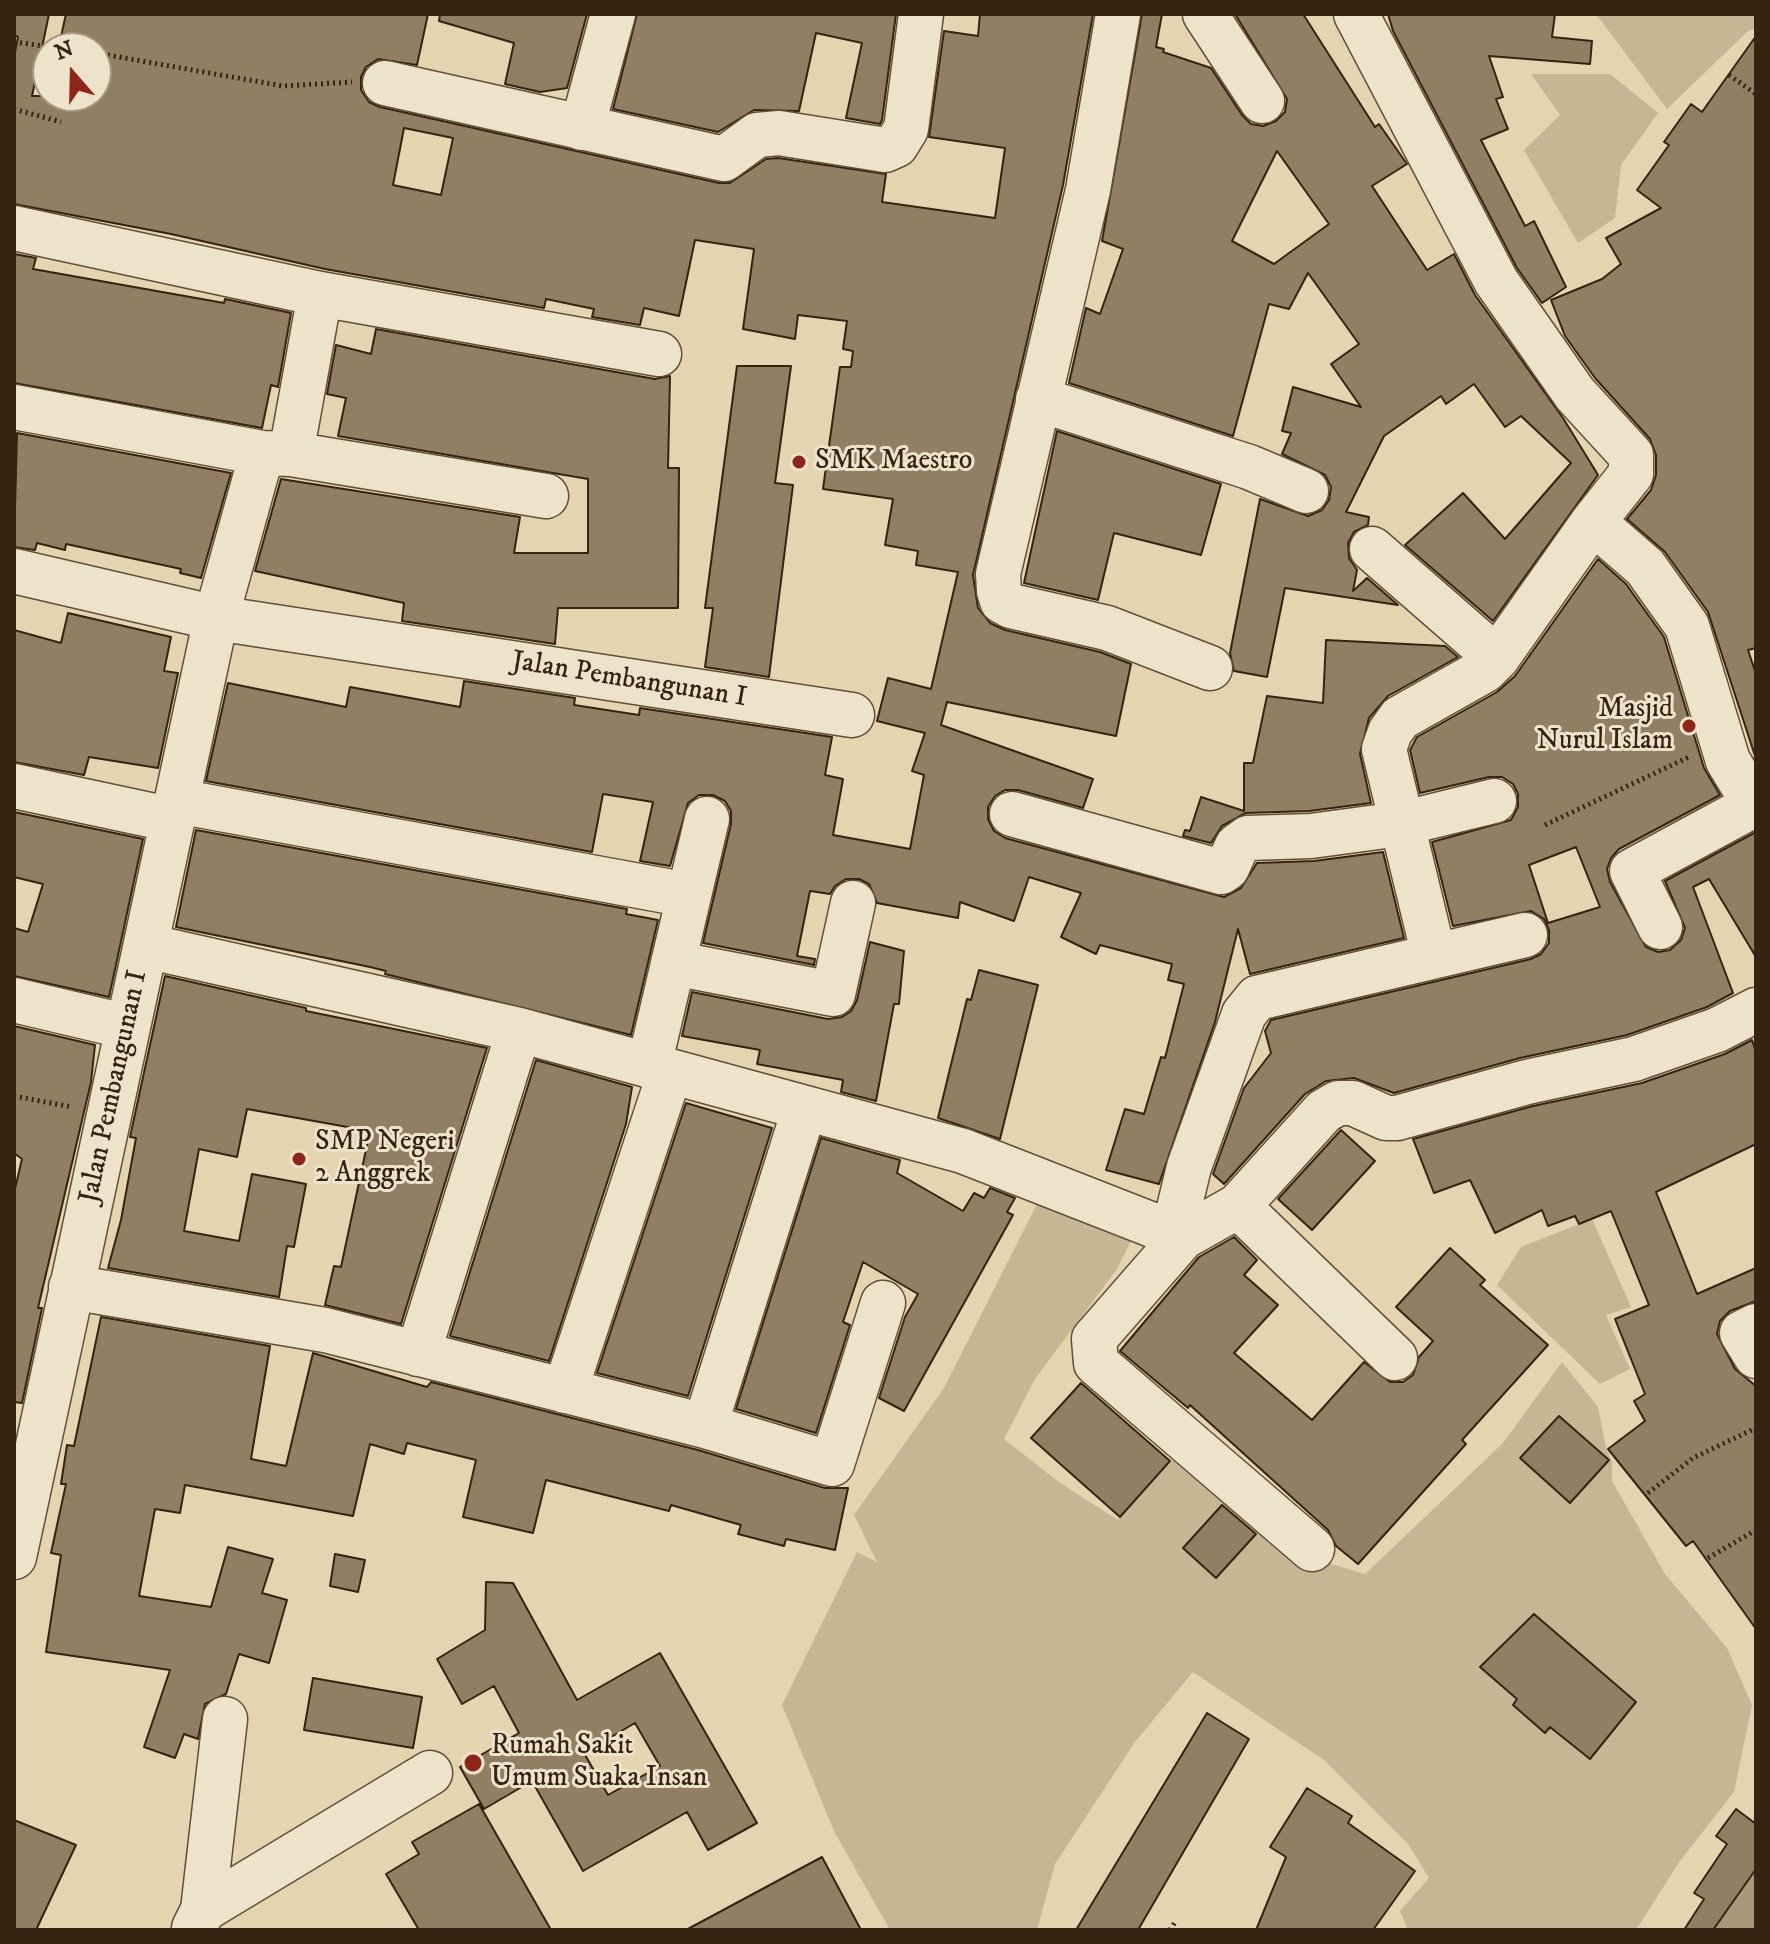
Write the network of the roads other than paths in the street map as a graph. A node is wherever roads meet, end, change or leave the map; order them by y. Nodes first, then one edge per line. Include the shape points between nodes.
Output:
1 (613, 14) edge
2 (921, 14) edge
3 (1118, 14) edge
4 (1205, 14) edge
5 (1356, 14) edge
6 (385, 83) road end
7 (1262, 101) dead end
8 (582, 128) junction
9 (14, 228) edge
10 (320, 294) junction
11 (659, 354) dead end
12 (1038, 399) junction
13 (14, 407) edge
14 (277, 454) junction
15 (1306, 491) dead end
16 (546, 496) dead end
17 (1593, 522) junction
18 (1372, 549) dead end
19 (14, 571) edge
20 (216, 618) junction
21 (1497, 658) junction
22 (1210, 668) dead end
23 (852, 715) dead end
24 (14, 786) edge
25 (1494, 801) dead end
26 (1755, 806) edge
27 (175, 810) junction
28 (1012, 814) dead end
29 (707, 819) dead end
30 (1400, 824) junction
31 (688, 895) junction
32 (853, 903) dead end
33 (1660, 927) dead end
34 (1525, 935) dead end
35 (146, 946) junction
36 (1434, 956) junction
37 (673, 963) junction
38 (14, 1000) edge
39 (1756, 1010) edge
40 (128, 1027) junction
41 (519, 1030) junction
42 (660, 1069) junction
43 (804, 1110) junction
44 (1238, 1206) junction
45 (1178, 1235) junction
46 (71, 1287) junction
47 (883, 1303) dead end
48 (1756, 1326) edge
49 (418, 1354) junction
50 (1756, 1356) edge
51 (1395, 1358) dead end
52 (565, 1391) junction
53 (705, 1426) junction
54 (1312, 1549) dead end
55 (14, 1557) edge
56 (225, 1719) dead end
57 (430, 1773) dead end
58 (198, 1920) edge

1 - 8 street
2 - 8 street via 906,129 896,145 885,150 779,133 757,135 724,159
3 - 12 street via 1088,190
4 - 7 street
5 - 17 street via 1496,281 1575,394 1631,455 1631,474
6 - 8 street
9 - 10 street
10 - 11 street
10 - 14 street
12 - 15 street via 1249,467
12 - 22 street via 998,574 1002,601 1107,628
13 - 14 street
14 - 16 street
14 - 20 street
17 - 21 street
17 - 26 street via 1645,567 1687,626 1728,761
18 - 21 street
19 - 20 street, Jalan Pembangunan I
20 - 23 street, Jalan Pembangunan I
20 - 27 street, Jalan Pembangunan I
21 - 30 street via 1400,718 1390,732 1384,749
24 - 27 street
25 - 30 street
26 - 33 street via 1632,871
27 - 31 street
27 - 35 street, Jalan Pembangunan I
28 - 30 street via 1221,872 1248,838
29 - 31 street
30 - 36 street
31 - 37 street
32 - 37 street via 833,994
34 - 36 street
35 - 40 street, Jalan Pembangunan I
35 - 41 street
36 - 45 street via 1257,998 1244,1014 1189,1167
37 - 42 street
38 - 40 street
39 - 44 street via 1717,1030 1634,1059 1397,1118 1338,1103 1324,1111
40 - 46 street, Jalan Pembangunan I
41 - 42 street
41 - 49 street
42 - 43 street
42 - 52 street
43 - 45 street via 963,1151
43 - 53 street
44 - 45 street
44 - 51 street
45 - 54 street via 1094,1339 1096,1363
46 - 49 street via 325,1330
46 - 55 street, Jalan Pembangunan I
47 - 53 street via 832,1464
48 - 50 street via 1742,1333
49 - 52 street
52 - 53 street
56 - 58 street
57 - 58 street

